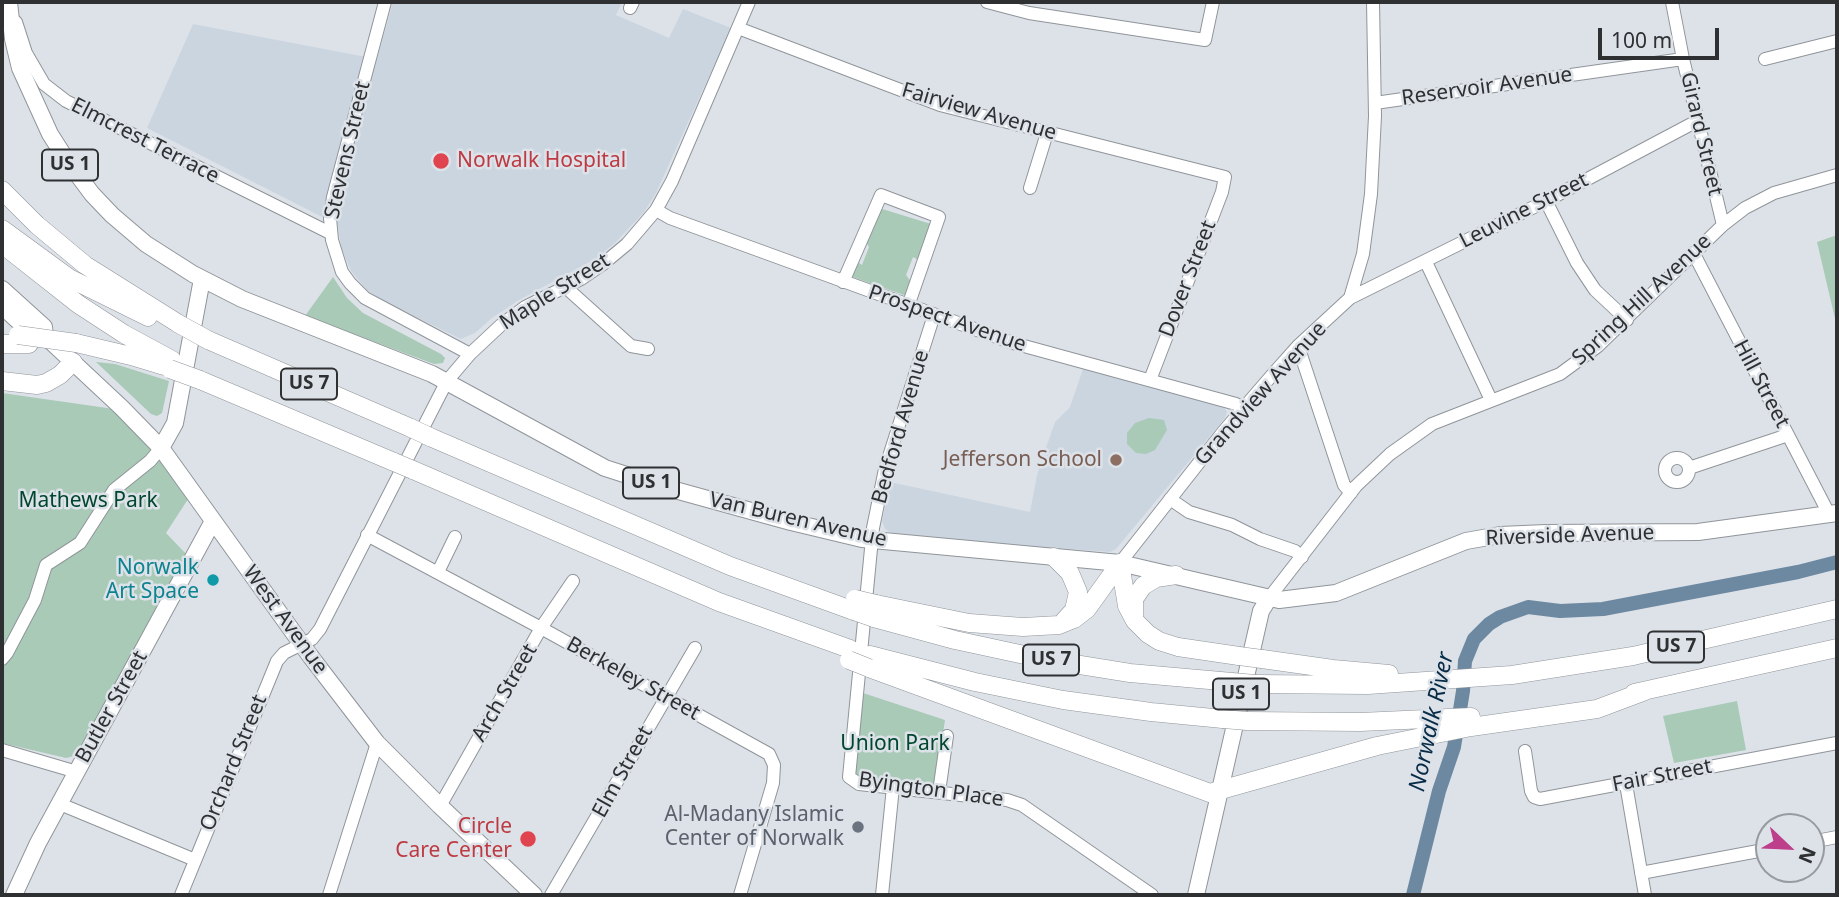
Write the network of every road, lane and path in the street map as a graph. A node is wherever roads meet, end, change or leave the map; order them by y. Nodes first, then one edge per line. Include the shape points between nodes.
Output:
1 (9, 2) edge
2 (385, 2) edge
3 (749, 2) edge
4 (987, 2) edge
5 (1213, 2) edge
6 (1373, 2) edge
7 (1672, 2) edge
8 (1031, 7) edge
9 (738, 29) junction
10 (1837, 41) edge
11 (1683, 59) junction
12 (1765, 59) dead end
13 (1375, 103) junction
14 (1697, 121) junction
15 (1047, 133) junction
16 (1837, 175) edge
17 (1225, 177) joint
18 (1030, 188) dead end
19 (2, 190) edge
20 (1545, 201) junction
21 (656, 210) junction
22 (2, 218) edge
23 (1723, 225) junction
24 (2, 229) edge
25 (330, 233) junction
26 (2, 244) edge
27 (1694, 254) junction
28 (1426, 262) junction
29 (202, 279) junction
30 (843, 282) junction
31 (567, 286) junction
32 (2, 289) edge
33 (1350, 298) junction
34 (120, 304) junction
35 (2, 306) edge
36 (908, 306) junction
37 (934, 315) junction
38 (1627, 320) junction
39 (178, 327) junction
40 (24, 337) edge
41 (2, 344) edge
42 (1298, 346) junction
43 (648, 349) dead end
44 (77, 351) junction
45 (470, 354) junction
46 (171, 365) junction
47 (1150, 380) junction
48 (2, 381) edge
49 (447, 381) junction
50 (1491, 400) junction
51 (1244, 408) junction
52 (1788, 435) junction
53 (161, 448) junction
54 (1689, 468) dead end
55 (1351, 493) junction
56 (1170, 499) junction
57 (1833, 513) edge
58 (213, 521) junction
59 (367, 536) junction
60 (455, 537) dead end
61 (872, 541) junction
62 (1054, 557) junction
63 (1302, 557) junction
64 (1120, 563) junction
65 (438, 572) junction
66 (1176, 575) junction
67 (573, 581) dead end
68 (1269, 598) junction
69 (1837, 609) edge
70 (875, 611) junction
71 (1135, 621) junction
72 (1059, 625) junction
73 (541, 628) junction
74 (302, 644) junction
75 (695, 648) dead end
76 (1837, 648) edge
77 (2, 659) edge
78 (870, 662) junction
79 (1429, 678) junction
80 (666, 697) junction
81 (1414, 729) junction
82 (947, 737) dead end
83 (377, 743) junction
84 (1837, 743) edge
85 (2, 750) edge
86 (1525, 751) dead end
87 (77, 772) junction
88 (849, 777) joint
89 (1626, 783) junction
90 (893, 787) junction
91 (939, 792) junction
92 (1221, 792) junction
93 (60, 804) junction
94 (440, 806) junction
95 (1755, 852) edge
96 (195, 860) junction
97 (1641, 873) junction
98 (14, 895) edge
99 (181, 895) edge
100 (329, 895) edge
101 (534, 895) edge
102 (551, 895) edge
103 (740, 895) edge
104 (882, 895) edge
105 (1152, 895) edge
106 (1196, 895) edge
107 (1645, 895) edge

1 - 25 street, Elmcrest Terrace via 26,53 44,84 66,101
1 - 29 main road, US 1 via 20,68 66,159 123,226
2 - 25 street, Stevens Street via 333,197
3 - 9 street, Maple Street
4 - 8 street
5 - 8 street via 1205,40
6 - 13 street
7 - 11 street, Girard Street
9 - 15 street, Fairview Avenue via 940,105
9 - 21 street, Maple Street
10 - 12 street
11 - 13 street, Reservoir Avenue
11 - 14 street, Girard Street
13 - 33 street via 1368,229
14 - 20 street, Leuvine Street
14 - 23 street, Girard Street
15 - 17 street, Fairview Avenue
15 - 18 street
16 - 23 street, Spring Hill Avenue via 1766,197
17 - 47 street, Dover Street
19 - 39 highway via 85,265
20 - 28 street, Leuvine Street
20 - 38 street via 1595,290
21 - 30 street, Prospect Avenue
21 - 31 street, Maple Street via 614,256
22 - 34 highway via 55,264
23 - 27 street, Spring Hill Avenue
24 - 34 highway via 61,273
25 - 45 street, Stevens Street via 337,261 357,291
26 - 46 highway via 78,304
27 - 38 street, Spring Hill Avenue
27 - 52 street, Hill Street
28 - 33 street, Leuvine Street
28 - 50 street
29 - 49 main road, Van Buren Avenue / US 1 via 269,311
29 - 53 main road via 175,423
30 - 36 street, Prospect Avenue
30 - 36 street via 881,195 939,217
31 - 43 street via 631,346
31 - 45 street, Maple Street via 525,307
32 - 40 main road, West Avenue via 44,327
33 - 42 street, Grandview Avenue
34 - 39 highway
35 - 40 main road, West Avenue via 38,336
36 - 37 street, Prospect Avenue
37 - 47 street, Prospect Avenue via 1034,349
37 - 61 street, Bedford Avenue via 885,469
38 - 50 street, Spring Hill Avenue via 1560,374
39 - 70 highway, US 7, bridge via 760,578
40 - 41 highway
40 - 44 highway, bridge
40 - 44 main road, West Avenue
42 - 51 street, Grandview Avenue
42 - 55 street via 1344,485
44 - 46 highway via 117,353
44 - 48 highway via 60,375 46,383
44 - 53 main road, West Avenue
45 - 49 street, Maple Street
46 - 78 highway, US 7, bridge via 664,579
47 - 51 street, Prospect Avenue
49 - 59 street, Maple Street
49 - 61 main road, Van Buren Avenue / US 1 via 617,474
50 - 55 street, Spring Hill Avenue via 1432,424 1390,454
51 - 56 street, Grandview Avenue
52 - 54 street
52 - 57 street, Hill Street
53 - 58 main road, West Avenue
53 - 77 street via 114,490 80,543 46,565 35,600
55 - 63 street, Spring Hill Avenue
56 - 63 street via 1189,512 1232,525
56 - 64 street, Grandview Avenue
57 - 68 main road, Riverside Avenue via 1698,531 1500,535 1466,541 1336,593
58 - 74 main road, West Avenue
58 - 87 main road, Butler Street
59 - 65 street, Berkeley Street
59 - 74 street, Maple Street via 320,629
60 - 65 street
61 - 62 main road, Van Buren Avenue / US 1
61 - 88 street, Bedford Avenue
62 - 64 main road, Van Buren Avenue / US 1
62 - 72 highway via 1070,573 1078,592 1074,610
63 - 68 street, Spring Hill Avenue
64 - 66 main road, Van Buren Avenue / US 1
64 - 71 highway via 1125,601
64 - 72 highway via 1087,609
65 - 73 street, Berkeley Street
66 - 68 main road, Van Buren Avenue / US 1
66 - 71 highway via 1156,578 1139,590 1133,605
67 - 73 street, Arch Street
68 - 92 main road, US 1 via 1261,611
69 - 79 highway, US 7 via 1633,656 1512,675
70 - 72 highway via 1023,627
70 - 79 highway, US 7, bridge via 955,640 1130,673 1338,686
71 - 79 highway, bridge via 1148,635 1165,643 1363,673
73 - 80 street, Berkeley Street
73 - 94 street, Arch Street
74 - 83 main road, West Avenue
74 - 96 street, Orchard Street via 277,661
75 - 80 street, Elm Street
76 - 81 highway, US 7 via 1584,703
78 - 81 highway, US 7, bridge via 1131,710
78 - 92 highway via 1202,791
80 - 102 street, Elm Street
80 - 103 street, Berkeley Street via 769,754 774,765 773,783
81 - 92 highway
82 - 91 street
83 - 94 main road, West Avenue
83 - 100 street
84 - 89 street, Fair Street
85 - 87 street
86 - 89 street, Fair Street via 1531,792 1537,798
87 - 93 main road, Butler Street
88 - 90 street, Byington Place via 856,783
89 - 97 street
90 - 91 street, Byington Place
90 - 104 street
91 - 105 street, Byington Place via 1022,805
92 - 106 main road, US 1
93 - 96 street
93 - 98 main road, Butler Street
94 - 101 main road, West Avenue
95 - 97 street
96 - 99 street, Orchard Street
97 - 107 street

